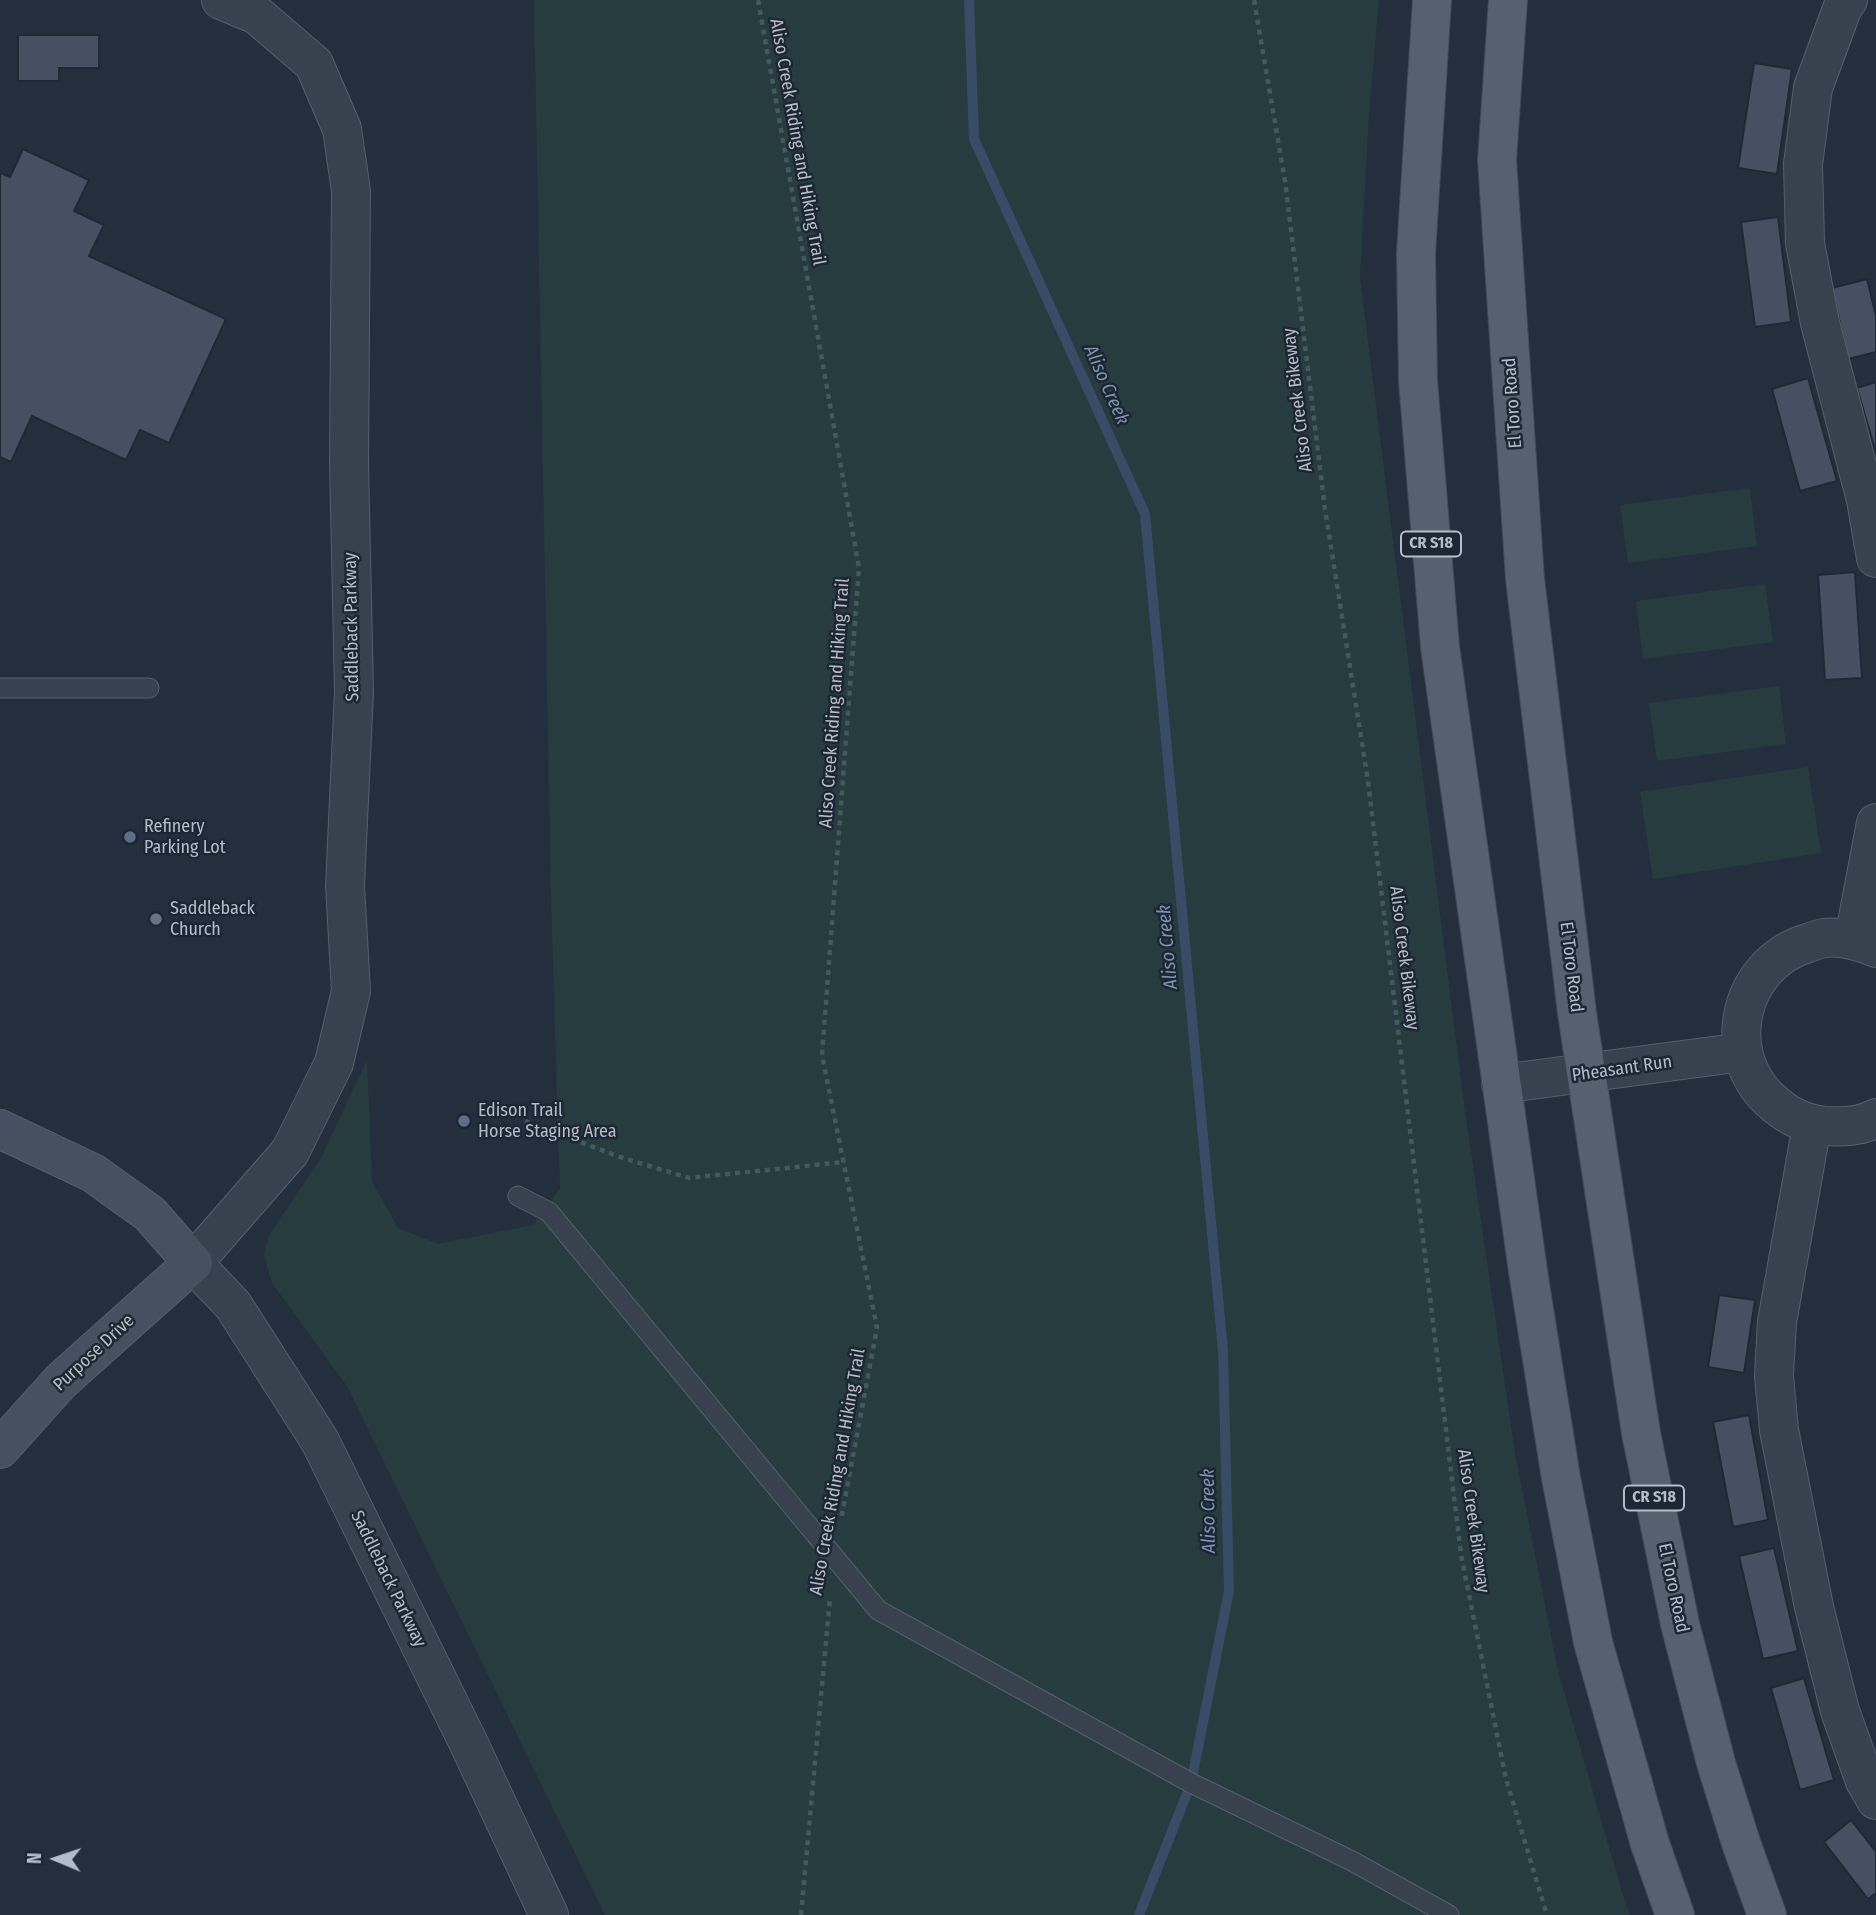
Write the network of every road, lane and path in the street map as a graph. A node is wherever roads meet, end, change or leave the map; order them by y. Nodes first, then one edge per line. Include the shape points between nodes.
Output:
1 (221, 0) edge
2 (758, 0) edge
3 (1254, 0) edge
4 (1432, 0) edge
5 (1508, 0) edge
6 (1848, 0) edge
7 (1876, 558) edge
8 (0, 688) edge
9 (149, 688) dead end
10 (1876, 823) edge
11 (1865, 944) edge
12 (1743, 1052) junction
13 (1586, 1074) junction
14 (1501, 1084) junction
15 (1876, 1118) edge
16 (525, 1121) dead end
17 (1812, 1125) junction
18 (0, 1129) edge
19 (845, 1162) junction
20 (518, 1196) dead end
21 (193, 1263) junction
22 (0, 1448) edge
23 (834, 1558) junction
24 (1876, 1800) edge
25 (1765, 1914) edge
26 (549, 1915) edge
27 (801, 1915) edge
28 (1449, 1915) edge
29 (1547, 1915) edge
30 (1675, 1915) edge

1 - 21 street, Saddleback Parkway via 257,15 314,64 342,129 351,191 349,464 354,691 345,886 351,992 334,1063 290,1152
2 - 19 path, Aliso Creek Riding and Hiking Trail via 859,568 822,1055
3 - 29 path, Aliso Creek Bikeway via 1285,181 1325,509 1368,781 1461,1555 1506,1779
4 - 14 main road, CR S18 via 1416,253 1418,381 1440,647
5 - 13 main road, El Toro Road / CR S18 via 1497,160 1524,566
6 - 7 street via 1813,89 1803,164 1805,243
8 - 9 lane
10 - 11 street
11 - 12 street via 1823,938 1793,947 1768,966 1750,991 1741,1021
12 - 13 street, Pheasant Run
12 - 17 street via 1751,1076 1767,1098 1787,1115
13 - 14 street, Pheasant Run
13 - 25 main road, El Toro Road / CR S18 via 1641,1433 1680,1624 1716,1763
14 - 30 main road, CR S18 via 1561,1478 1593,1642 1650,1844
15 - 17 street via 1841,1127
16 - 19 path via 689,1178
17 - 24 street via 1777,1322 1774,1376 1779,1430 1840,1711
18 - 21 main road, Saddleback Parkway via 93,1173 150,1214
19 - 23 path, Aliso Creek Riding and Hiking Trail via 877,1328
20 - 23 lane via 549,1212
21 - 22 main road, Purpose Drive via 61,1381
21 - 26 street, Saddleback Parkway via 233,1305 320,1441
23 - 27 path, Aliso Creek Riding and Hiking Trail
23 - 28 lane via 878,1609 1191,1783 1350,1860

